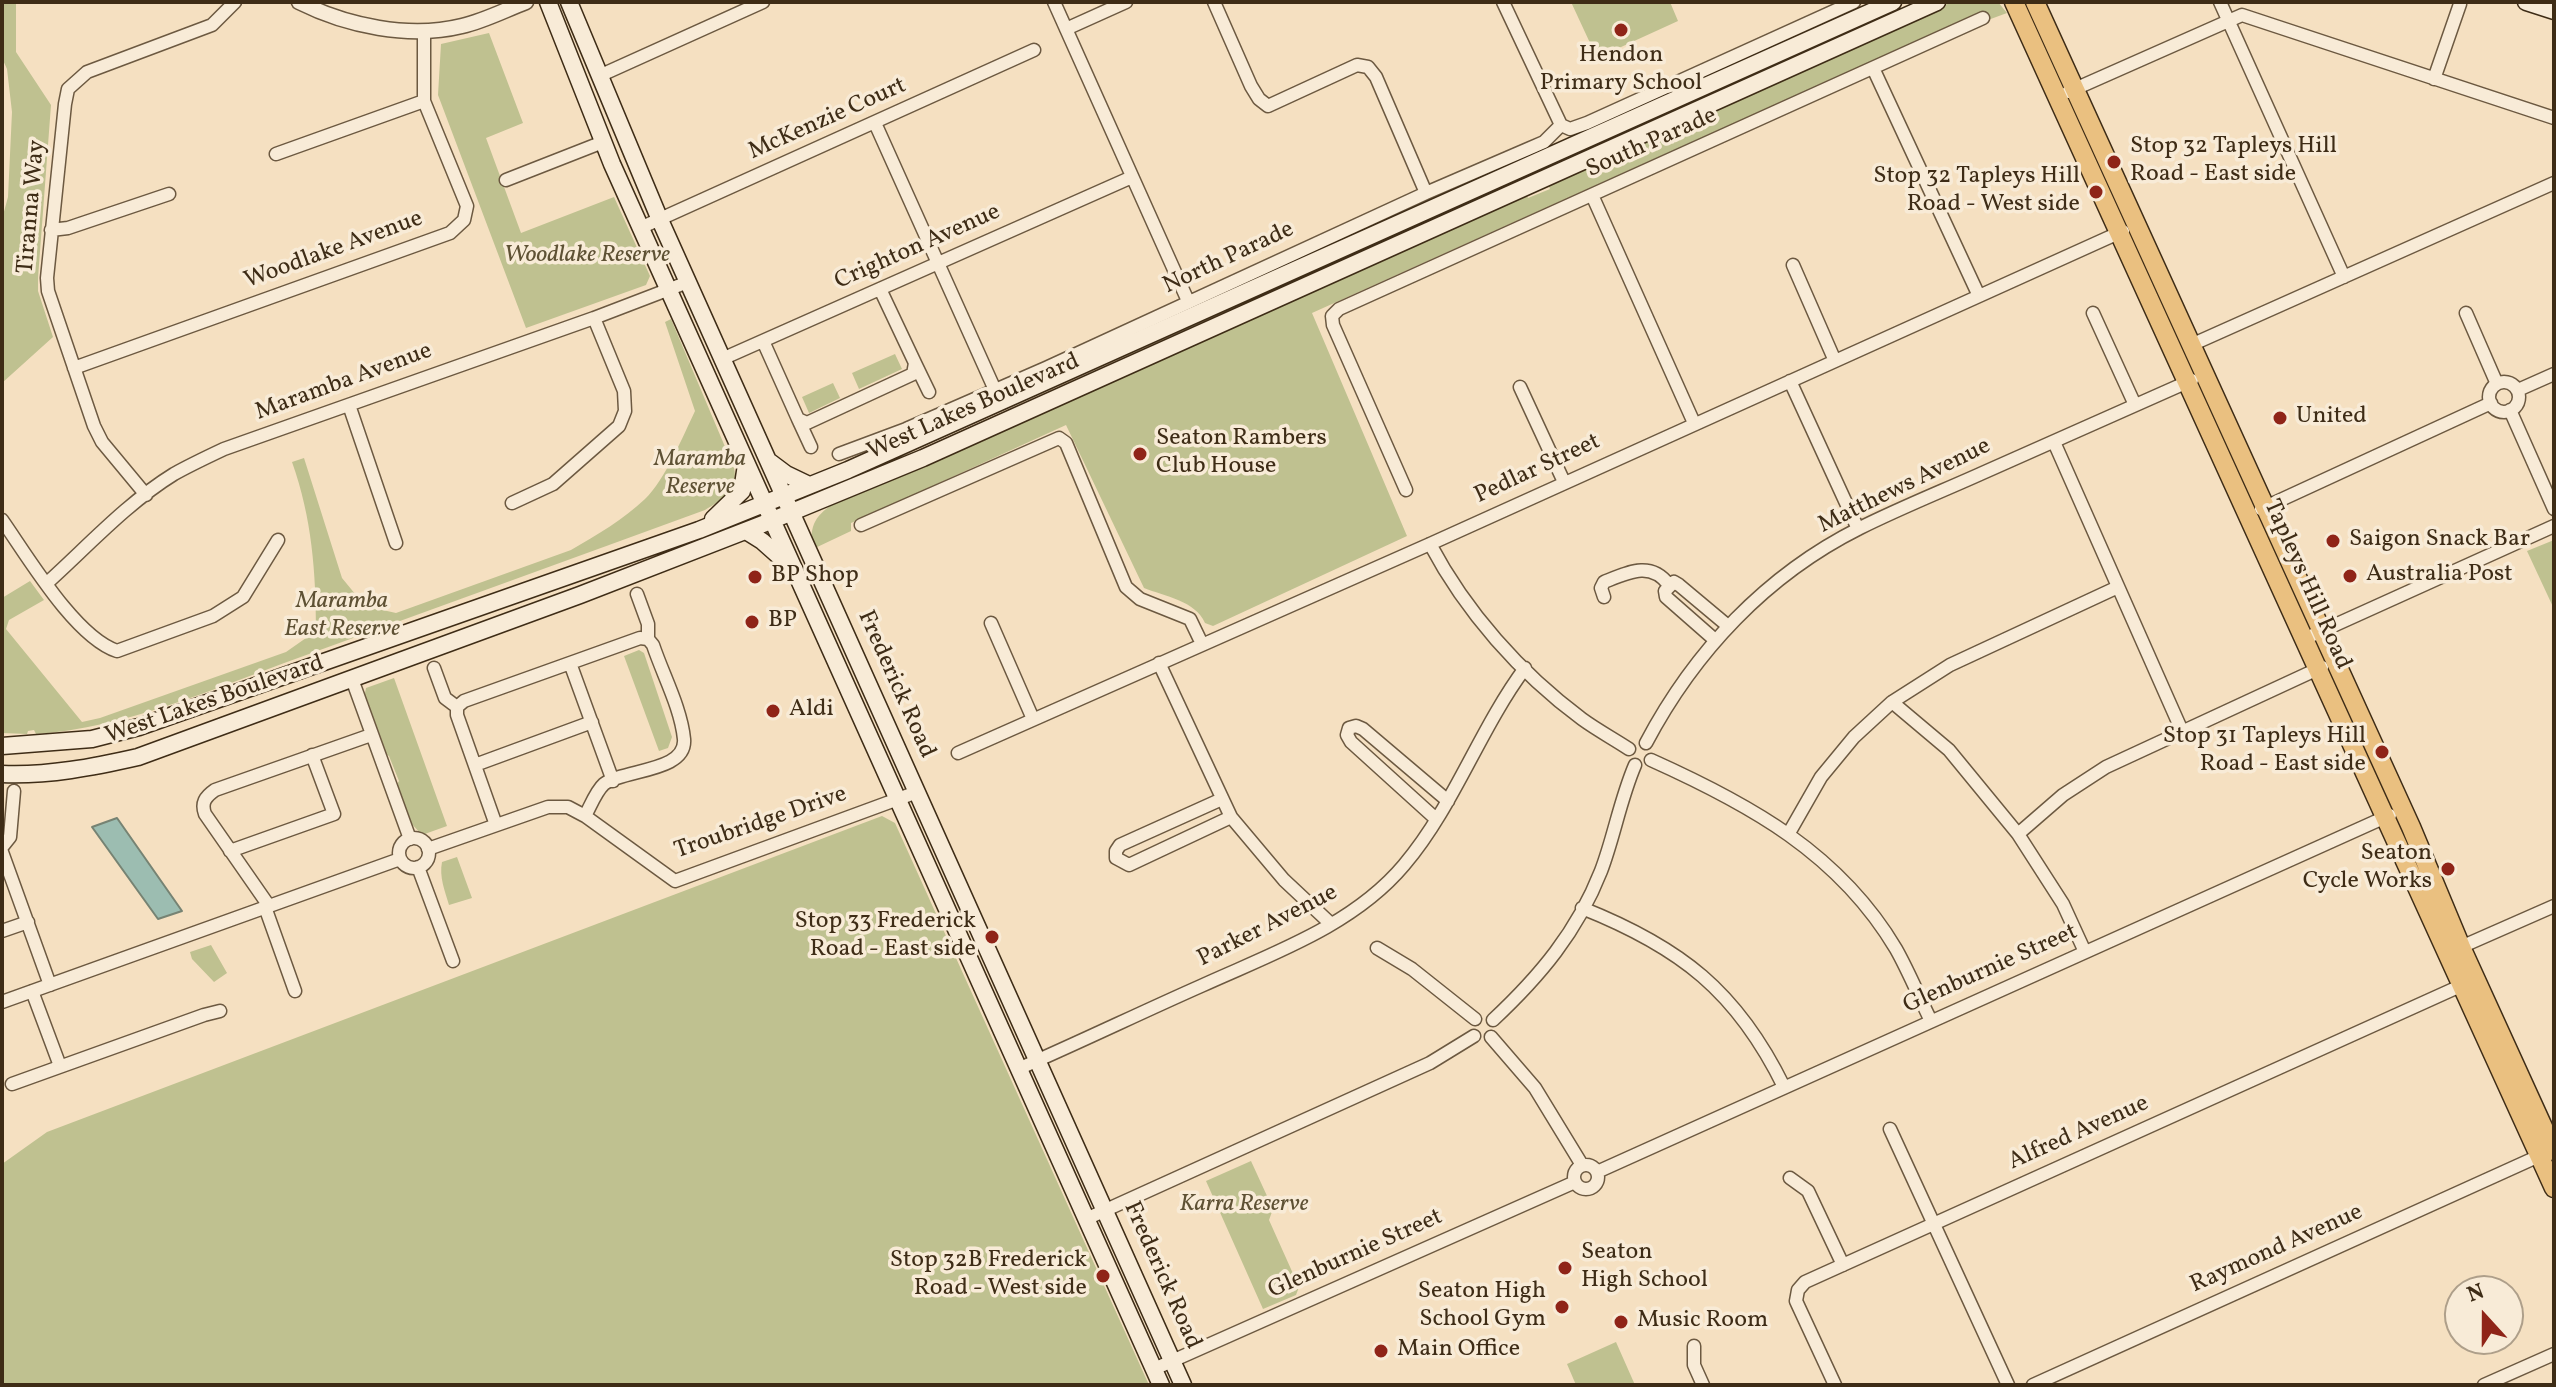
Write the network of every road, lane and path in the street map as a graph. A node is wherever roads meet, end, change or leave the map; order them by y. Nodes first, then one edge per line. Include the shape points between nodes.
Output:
1 (235, 2) edge
2 (299, 2) edge
3 (526, 2) edge
4 (548, 2) edge
5 (569, 2) edge
6 (727, 2) edge
7 (763, 2) edge
8 (1054, 2) edge
9 (1126, 2) edge
10 (1214, 2) edge
11 (1503, 2) edge
12 (1854, 2) edge
13 (1937, 2) edge
14 (2011, 2) edge
15 (2035, 2) edge
16 (2220, 2) edge
17 (2526, 2) edge
18 (1881, 4) edge
19 (2460, 4) dead end
20 (2554, 11) edge
21 (732, 16) junction
22 (1983, 18) dead end
23 (2229, 20) junction
24 (1066, 29) junction
25 (424, 31) junction
26 (1034, 50) dead end
27 (1873, 68) junction
28 (599, 76) junction
29 (2434, 79) junction
30 (2066, 93) junction
31 (424, 101) junction
32 (1608, 113) junction
33 (2554, 118) edge
34 (1626, 121) junction
35 (875, 123) junction
36 (1561, 125) junction
37 (603, 142) junction
38 (276, 154) dead end
39 (1132, 177) junction
40 (506, 180) dead end
41 (2554, 183) edge
42 (1426, 193) junction
43 (169, 194) dead end
44 (1592, 195) junction
45 (660, 220) junction
46 (640, 228) junction
47 (2128, 229) junction
48 (51, 230) junction
49 (938, 263) junction
50 (1793, 265) dead end
51 (2344, 277) junction
52 (688, 282) junction
53 (880, 289) junction
54 (668, 290) junction
55 (1979, 296) junction
56 (1188, 301) junction
57 (2093, 313) dead end
58 (2466, 313) dead end
59 (594, 318) junction
60 (763, 341) junction
61 (2191, 345) junction
62 (722, 359) junction
63 (1835, 361) junction
64 (915, 363) junction
65 (74, 368) junction
66 (2554, 374) edge
67 (2196, 378) junction
68 (1790, 381) junction
69 (2497, 384) junction
70 (1520, 387) dead end
71 (995, 390) junction
72 (2518, 390) junction
73 (929, 392) dead end
74 (2491, 403) junction
75 (349, 405) junction
76 (2135, 405) junction
77 (2510, 410) junction
78 (798, 419) junction
79 (1694, 423) junction
80 (2054, 442) junction
81 (863, 445) junction
82 (811, 447) dead end
83 (839, 454) dead end
84 (769, 461) junction
85 (746, 465) junction
86 (848, 470) junction
87 (1564, 482) junction
88 (809, 485) junction
89 (1406, 490) dead end
90 (146, 495) junction
91 (785, 495) junction
92 (832, 495) junction
93 (512, 503) dead end
94 (764, 504) junction
95 (2554, 509) edge
96 (792, 511) junction
97 (2256, 511) junction
98 (2, 520) edge
99 (771, 521) junction
100 (861, 525) dead end
101 (2554, 526) edge
102 (1858, 529) junction
103 (699, 530) junction
104 (746, 531) junction
105 (278, 540) dead end
106 (396, 543) dead end
107 (807, 544) junction
108 (1430, 544) junction
109 (793, 568) junction
110 (47, 583) junction
111 (1669, 585) junction
112 (2118, 587) junction
113 (637, 594) dead end
114 (1604, 597) dead end
115 (991, 623) dead end
116 (1728, 626) junction
117 (2313, 635) junction
118 (648, 639) junction
119 (1715, 640) junction
120 (1202, 644) junction
121 (570, 663) junction
122 (1159, 663) junction
123 (2326, 665) junction
124 (434, 668) dead end
125 (1525, 668) junction
126 (352, 679) junction
127 (1892, 702) junction
128 (457, 707) junction
129 (1033, 719) junction
130 (592, 722) junction
131 (2182, 731) junction
132 (371, 735) junction
133 (1646, 743) junction
134 (2, 746) edge
135 (1629, 749) junction
136 (958, 753) dead end
137 (312, 755) junction
138 (1651, 760) junction
139 (475, 765) junction
140 (1635, 765) junction
141 (2, 774) edge
142 (613, 781) junction
143 (14, 791) dead end
144 (917, 792) junction
145 (1222, 799) junction
146 (896, 800) junction
147 (1448, 801) junction
148 (2394, 813) junction
149 (585, 816) junction
150 (1231, 817) junction
151 (1436, 819) junction
152 (496, 825) junction
153 (1789, 833) junction
154 (2018, 834) junction
155 (410, 839) junction
156 (428, 849) junction
157 (2, 850) edge
158 (230, 851) junction
159 (400, 859) junction
160 (418, 867) junction
161 (267, 906) junction
162 (2554, 906) edge
163 (1582, 908) junction
164 (28, 922) junction
165 (1331, 924) junction
166 (2, 931) edge
167 (1377, 948) dead end
168 (2454, 950) junction
169 (2085, 952) junction
170 (453, 961) dead end
171 (2469, 982) junction
172 (50, 985) junction
173 (32, 991) junction
174 (295, 991) dead end
175 (2, 1002) edge
176 (220, 1011) dead end
177 (1475, 1019) junction
178 (1493, 1020) junction
179 (1931, 1021) junction
180 (1474, 1036) junction
181 (1491, 1037) junction
182 (1039, 1060) junction
183 (60, 1066) junction
184 (1018, 1069) junction
185 (12, 1084) dead end
186 (1784, 1087) junction
187 (1890, 1129) dead end
188 (2549, 1146) edge
189 (1582, 1165) junction
190 (1597, 1172) junction
191 (1790, 1178) dead end
192 (1575, 1182) junction
193 (2554, 1188) edge
194 (1106, 1210) junction
195 (1086, 1219) junction
196 (1934, 1223) junction
197 (1843, 1265) junction
198 (1694, 1346) dead end
199 (2554, 1354) edge
200 (1173, 1361) junction
201 (1157, 1377) edge
202 (1183, 1385) edge
203 (1703, 1385) edge
204 (1835, 1385) edge
205 (2008, 1385) edge
206 (2033, 1385) edge
207 (2484, 1385) edge

1 - 48 street, Tiranna Way via 212,25 87,72 68,89
2 - 25 street via 369,27
3 - 25 street via 461,26
4 - 37 main road, Frederick Road
5 - 28 main road, Frederick Road
6 - 21 street
7 - 21 street
8 - 24 street
9 - 24 street
10 - 42 street via 1251,86 1268,106 1357,65 1368,67
11 - 36 street
12 - 32 street, North Parade
13 - 92 main road, West Lakes Boulevard
14 - 30 main road, Tapleys Hill Road
15 - 30 main road, Tapleys Hill Road
16 - 23 street
17 - 20 main road
18 - 34 main road, West Lakes Boulevard
19 - 29 street
21 - 28 street
22 - 27 street, South Parade
23 - 29 street via 2242,15
23 - 30 street
23 - 51 street
24 - 39 street
25 - 31 street, Woodlake Avenue
26 - 35 street, McKenzie Court
27 - 44 street, South Parade
27 - 55 street
28 - 45 main road, Frederick Road
29 - 33 street
30 - 47 main road, Tapleys Hill Road
31 - 38 street
31 - 65 street, Woodlake Avenue via 467,206 464,220 450,233
32 - 34 street
32 - 36 street, North Parade via 1570,129
34 - 86 main road, West Lakes Boulevard
35 - 45 street, McKenzie Court
35 - 49 street
36 - 42 street, North Parade via 1544,142
37 - 40 street
37 - 46 main road, Frederick Road
39 - 49 street, Crighton Avenue
39 - 56 street
41 - 51 street
42 - 56 street, North Parade
43 - 48 street
44 - 79 street
44 - 89 street, South Parade via 1332,316
45 - 46 street, McKenzie Court
45 - 52 main road, Frederick Road
46 - 54 main road, Frederick Road
47 - 55 street, Pedlar Street
47 - 61 main road, Tapleys Hill Road
47 - 67 main road, Tapleys Hill Road
48 - 65 street, Tiranna Way via 48,291
49 - 53 street, Crighton Avenue
49 - 71 street
50 - 63 street
51 - 61 street
52 - 54 street, Maramba Avenue
52 - 62 main road, Frederick Road
53 - 60 street, Crighton Avenue
53 - 64 street
54 - 59 street, Maramba Avenue
54 - 85 main road, Frederick Road
55 - 63 street, Pedlar Street
56 - 71 street, North Parade
57 - 76 street
58 - 69 street
59 - 75 street, Maramba Avenue
59 - 93 street via 624,391 619,426 553,484
60 - 62 street, Crighton Avenue
60 - 78 street
61 - 67 main road, Tapleys Hill Road
62 - 84 main road, Frederick Road
63 - 68 street, Pedlar Street
64 - 73 street
64 - 78 street via 913,374 807,423
65 - 90 street, Tiranna Way via 102,442
66 - 72 street
67 - 76 street, Matthews Avenue
67 - 97 main road, Tapleys Hill Road
68 - 79 street, Pedlar Street
68 - 102 street
69 - 72 street via 2510,383
69 - 74 street
70 - 87 street
71 - 81 street, North Parade
72 - 77 street
74 - 77 street
74 - 97 street
75 - 90 street, Maramba Avenue via 224,449
75 - 106 street
76 - 80 street, Matthews Avenue
77 - 95 street
78 - 82 street
79 - 87 street, Pedlar Street
80 - 102 street, Matthews Avenue
80 - 112 street
81 - 83 street, North Parade
81 - 86 street
84 - 88 main road
84 - 91 main road, Frederick Road
85 - 94 main road, Frederick Road
85 - 103 main road via 742,491
86 - 88 main road, West Lakes Boulevard
87 - 108 street, Pedlar Street
88 - 91 main road, West Lakes Boulevard
90 - 110 street, Maramba Avenue
91 - 94 main road, West Lakes Boulevard
91 - 96 main road, Frederick Road
92 - 96 main road, West Lakes Boulevard
92 - 107 main road via 808,521
94 - 99 main road, Frederick Road
94 - 103 main road, West Lakes Boulevard
96 - 99 main road, West Lakes Boulevard
96 - 107 main road, Frederick Road
97 - 117 main road, Tapleys Hill Road
98 - 110 street
99 - 104 main road, West Lakes Boulevard
99 - 109 main road, Frederick Road
100 - 120 street via 1059,438 1066,443 1126,587 1140,599 1190,619
101 - 117 street
102 - 116 street, Matthews Avenue via 1793,569
103 - 134 main road, West Lakes Boulevard via 139,727 92,739
104 - 109 main road
104 - 126 main road, West Lakes Boulevard
105 - 110 street via 243,597 213,616 117,651 91,638
107 - 144 main road, Frederick Road
108 - 120 street, Pedlar Street
108 - 125 street via 1483,626
109 - 146 main road, Frederick Road
111 - 114 street via 1660,573 1639,572 1604,582
111 - 116 street via 1679,585
111 - 119 street via 1666,597
112 - 127 street via 1950,665
112 - 131 street
113 - 118 street
115 - 129 street
116 - 119 street, Matthews Avenue
117 - 123 main road, Tapleys Hill Road
118 - 121 street
118 - 142 street via 679,720 682,749 674,760
119 - 133 street, Matthews Avenue via 1677,689
120 - 122 street, Pedlar Street
121 - 128 street
121 - 130 street
122 - 129 street, Pedlar Street
122 - 145 street
123 - 131 street
123 - 148 main road, Tapleys Hill Road
124 - 128 street via 445,698
125 - 135 street via 1583,720
125 - 147 street, Parker Avenue
126 - 132 street
126 - 141 main road, West Lakes Boulevard via 138,757 51,772
127 - 153 street via 1821,777
127 - 154 street via 1949,750
128 - 139 street
129 - 136 street, Pedlar Street
130 - 139 street
130 - 142 street
131 - 154 street via 2106,767
132 - 137 street
132 - 155 street
133 - 135 street
133 - 138 street
135 - 140 street
137 - 158 street via 334,814
137 - 158 street via 206,797 205,814
138 - 140 street
138 - 153 street via 1722,792
139 - 152 street
140 - 163 street via 1600,872
142 - 149 street via 605,784
143 - 157 street via 10,837
144 - 146 street
144 - 182 main road, Frederick Road
145 - 150 street
145 - 150 street via 1120,845 1116,858 1129,865
146 - 149 street, Troubridge Drive via 675,881
146 - 184 main road, Frederick Road
147 - 151 street, Parker Avenue
147 - 151 street via 1363,729 1349,728 1351,742
148 - 168 main road, Tapleys Hill Road
148 - 169 street, Glenburnie Street
149 - 152 street, Troubridge Drive via 557,805
150 - 165 street via 1284,880
151 - 165 street, Parker Avenue via 1401,869
152 - 156 street, Troubridge Drive
153 - 179 street via 1842,877 1895,948
154 - 169 street via 2063,904
155 - 156 street via 419,839
155 - 159 street via 402,845
156 - 160 street via 428,858
157 - 164 street
158 - 161 street
159 - 160 street
159 - 161 street
160 - 170 street
161 - 172 street
161 - 174 street
162 - 168 street
163 - 178 street via 1553,958
163 - 186 street via 1660,944 1696,969 1739,1013
164 - 166 street
164 - 172 street
165 - 182 street, Parker Avenue
167 - 177 street
168 - 171 main road, Tapleys Hill Road
169 - 179 street, Glenburnie Street
171 - 188 main road, Tapleys Hill Road
171 - 196 street, Alfred Avenue
172 - 173 street
173 - 175 street
173 - 183 street
176 - 183 street
177 - 178 street
177 - 180 street
178 - 181 street
179 - 186 street, Glenburnie Street
180 - 181 street
180 - 194 street via 1430,1063
181 - 189 street via 1535,1088
182 - 184 street, Parker Avenue
182 - 194 main road, Frederick Road
183 - 185 street
184 - 195 main road, Frederick Road
186 - 190 street, Glenburnie Street
187 - 196 street
188 - 193 main road, Tapleys Hill Road
188 - 206 street, Raymond Avenue
189 - 190 street
189 - 192 street
190 - 192 street via 1591,1188
191 - 197 street via 1808,1191
192 - 200 street, Glenburnie Street
194 - 195 street
194 - 200 main road, Frederick Road
195 - 201 main road, Frederick Road
196 - 197 street, Alfred Avenue
196 - 205 street
197 - 204 street, Alfred Avenue via 1805,1282 1796,1301
198 - 203 street via 1694,1365
199 - 207 street
200 - 201 street, Glenburnie Street
200 - 202 main road, Frederick Road

